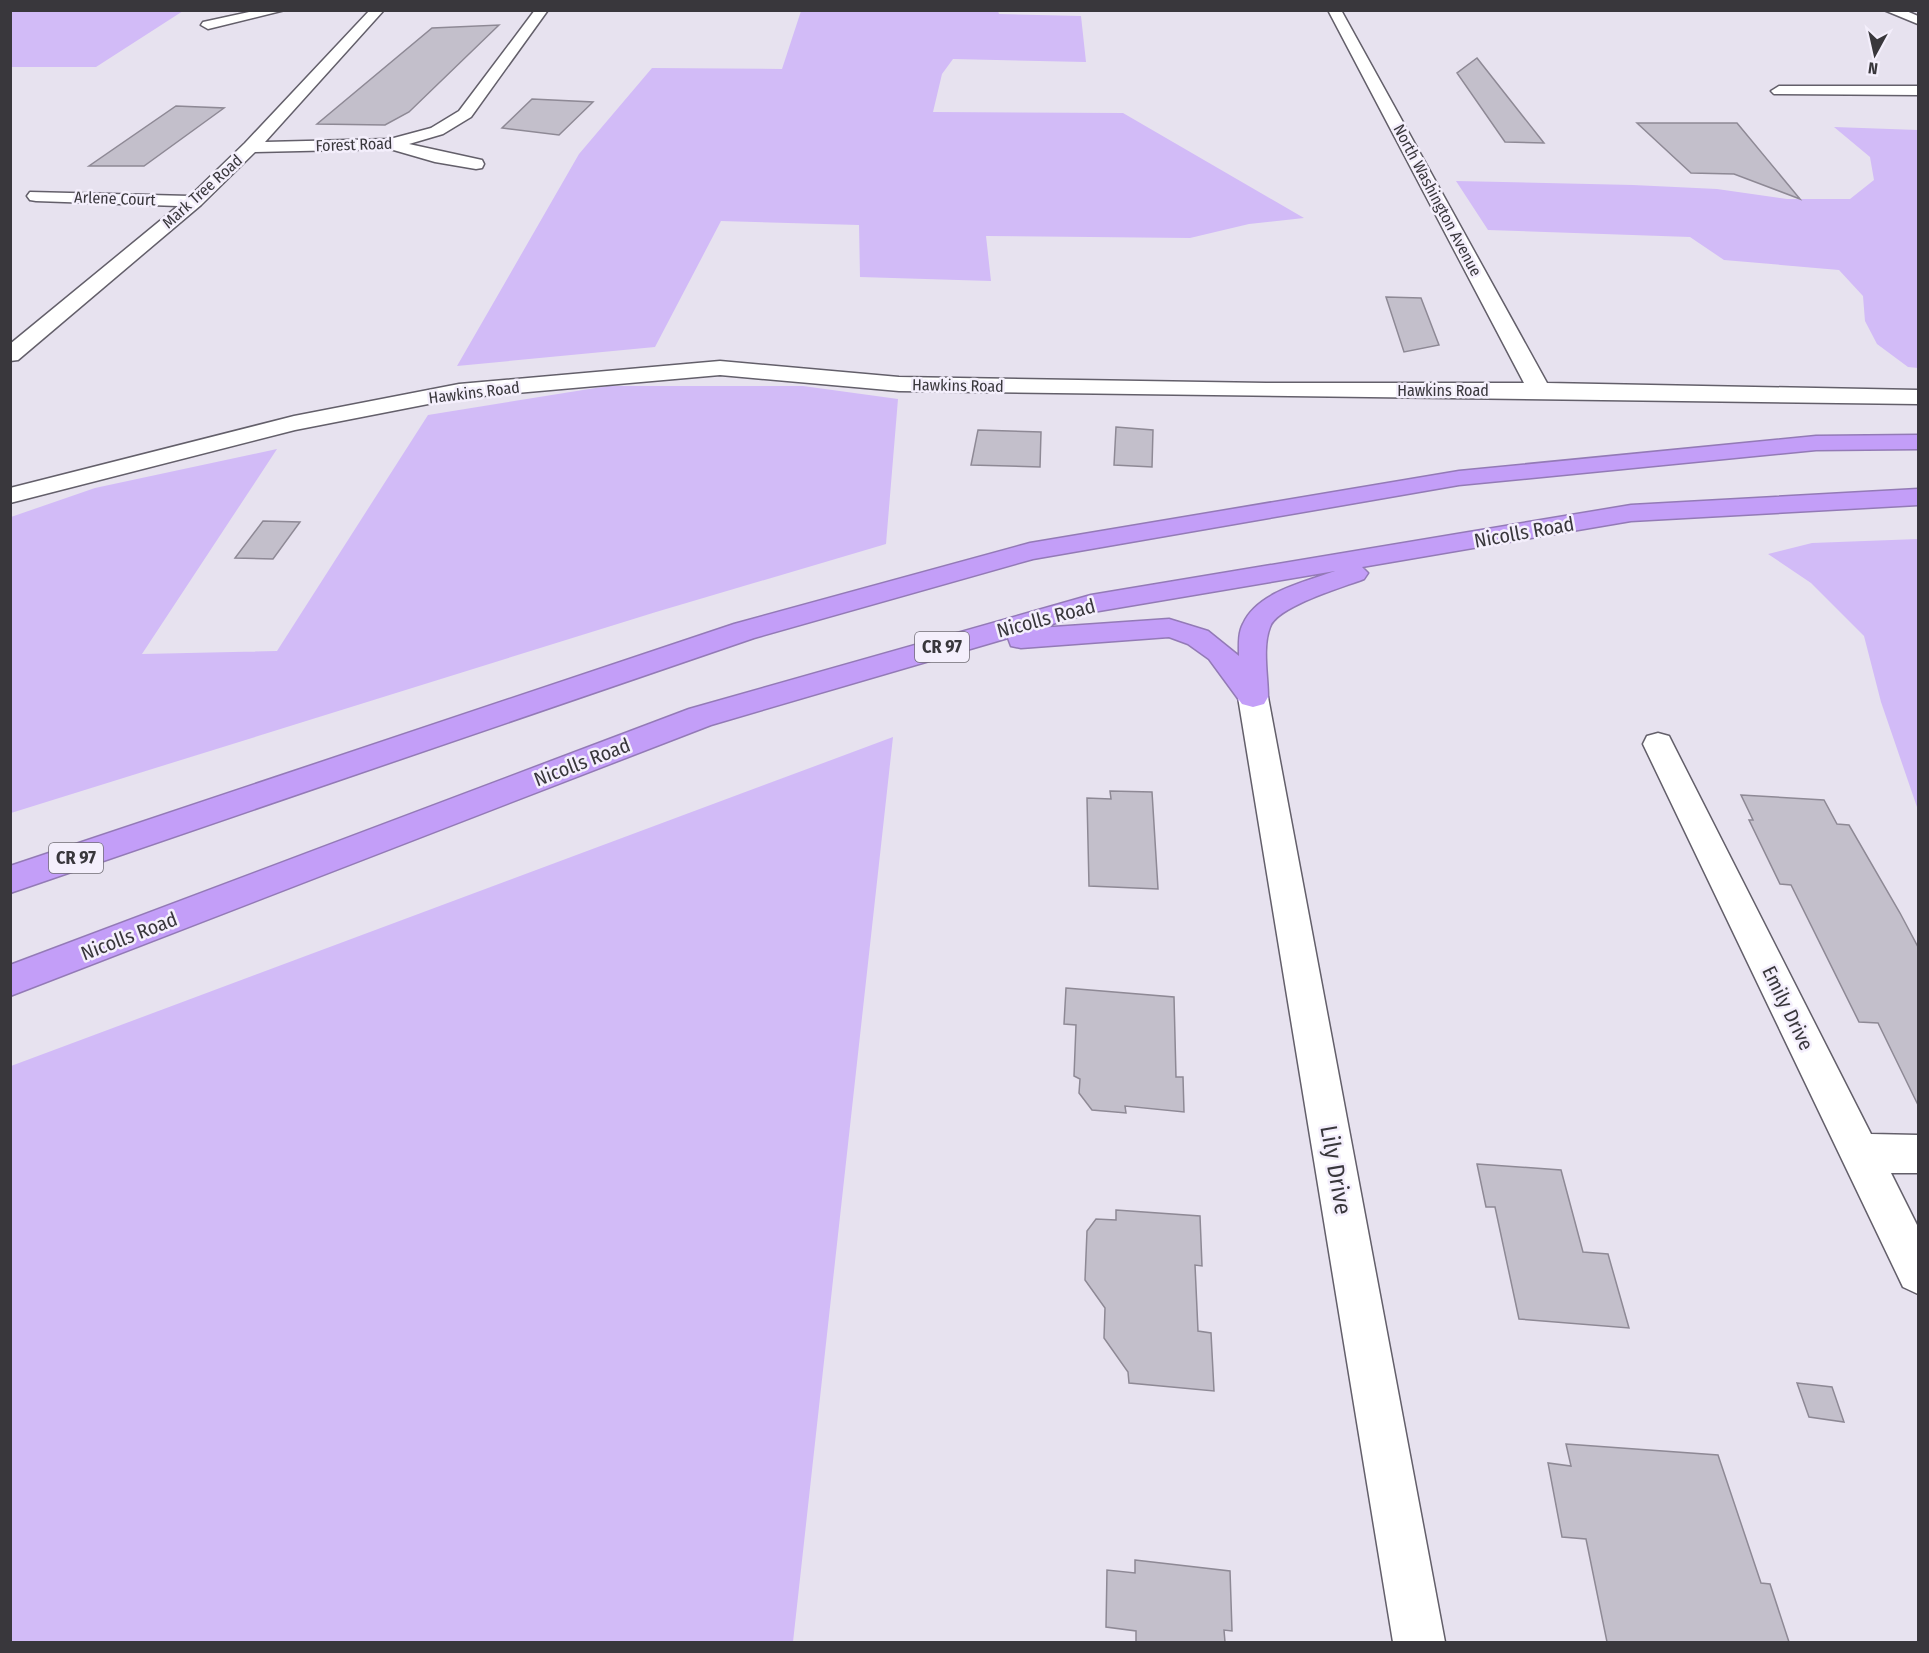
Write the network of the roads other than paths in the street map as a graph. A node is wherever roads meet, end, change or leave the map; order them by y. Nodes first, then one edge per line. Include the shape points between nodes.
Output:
1 (279, 10) edge
2 (378, 10) edge
3 (542, 10) edge
4 (1334, 10) edge
5 (1890, 10) edge
6 (1918, 20) edge
7 (208, 25) dead end
8 (1918, 90) edge
9 (1779, 91) dead end
10 (391, 144) junction
11 (251, 147) junction
12 (476, 164) dead end
13 (36, 196) dead end
14 (195, 201) junction
15 (10, 355) edge
16 (1539, 390) junction
17 (1918, 397) edge
18 (1918, 442) edge
19 (10, 496) edge
20 (1918, 497) edge
21 (1408, 551) junction
22 (954, 644) junction
23 (1253, 697) junction
24 (1658, 744) dead end
25 (10, 880) edge
26 (10, 981) edge
27 (1859, 1152) junction
28 (1918, 1154) edge
29 (1918, 1272) edge
30 (1419, 1642) edge

1 - 7 street
2 - 11 street, Mark Tree Road
3 - 10 street, Forest Road via 465,114 437,131
4 - 16 street, North Washington Avenue
5 - 6 street
8 - 9 street
10 - 11 street, Forest Road
10 - 12 street
11 - 14 street, Mark Tree Road
13 - 14 street, Arlene Court
14 - 15 street, Mark Tree Road
16 - 17 street, Hawkins Road
16 - 19 street, Hawkins Road via 899,384 720,368 459,391 294,423
18 - 25 highway, CR 97 via 1816,443 1459,478 1030,551 744,631
20 - 21 highway, Nicolls Road / CR 97 via 1631,513
21 - 22 highway, Nicolls Road / CR 97 via 1092,604
21 - 23 highway via 1269,608 1256,624
22 - 23 highway via 1169,628 1189,631 1221,652
22 - 26 highway, Nicolls Road / CR 97 via 700,717
23 - 30 street, Lily Drive
24 - 27 street, Emily Drive
27 - 28 street
27 - 29 street, Emily Drive

